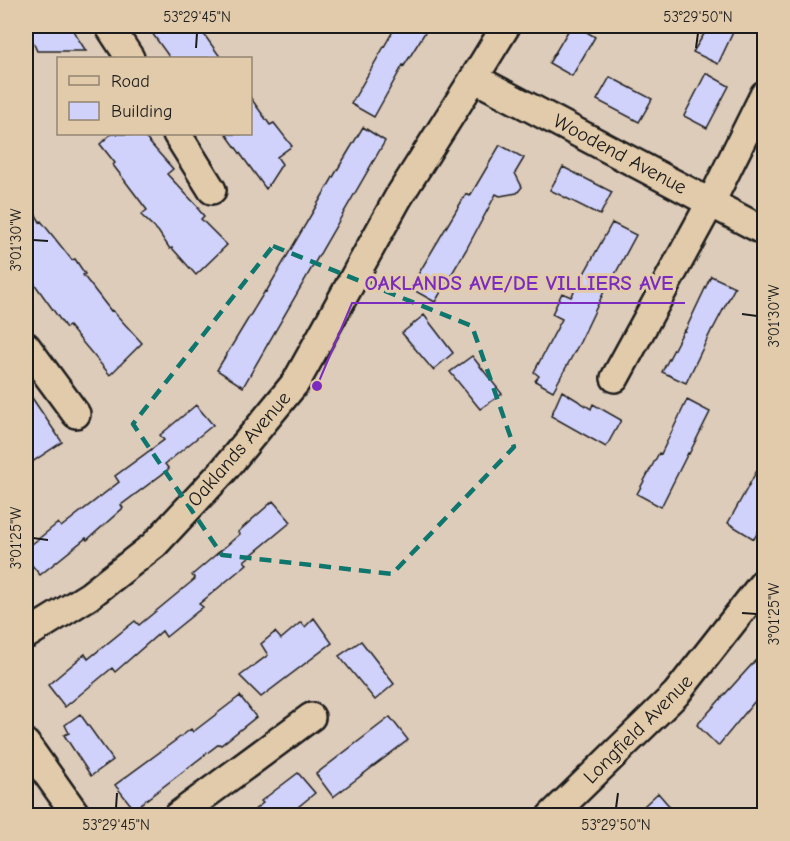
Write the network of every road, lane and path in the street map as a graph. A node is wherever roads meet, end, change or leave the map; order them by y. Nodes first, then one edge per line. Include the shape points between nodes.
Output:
1 (109, 26) edge
2 (506, 26) edge
3 (129, 57) edge
4 (474, 78) junction
5 (765, 95) edge
6 (178, 135) edge
7 (212, 190) dead end
8 (711, 202) junction
9 (765, 231) edge
10 (26, 346) edge
11 (615, 378) dead end
12 (76, 414) dead end
13 (765, 582) edge
14 (26, 635) edge
15 (311, 717) dead end
16 (26, 744) edge
17 (77, 816) edge
18 (177, 816) edge
19 (551, 816) edge

1 - 3 street
2 - 4 street, Oaklands Avenue
4 - 8 street, Woodend Avenue
4 - 14 street, Oaklands Avenue via 398,198 296,382 224,470 154,545 88,596
5 - 8 street
6 - 7 street
8 - 9 street, Woodend Avenue
8 - 11 street
10 - 12 street
13 - 19 street, Longfield Avenue via 676,694
15 - 18 street
16 - 17 street

